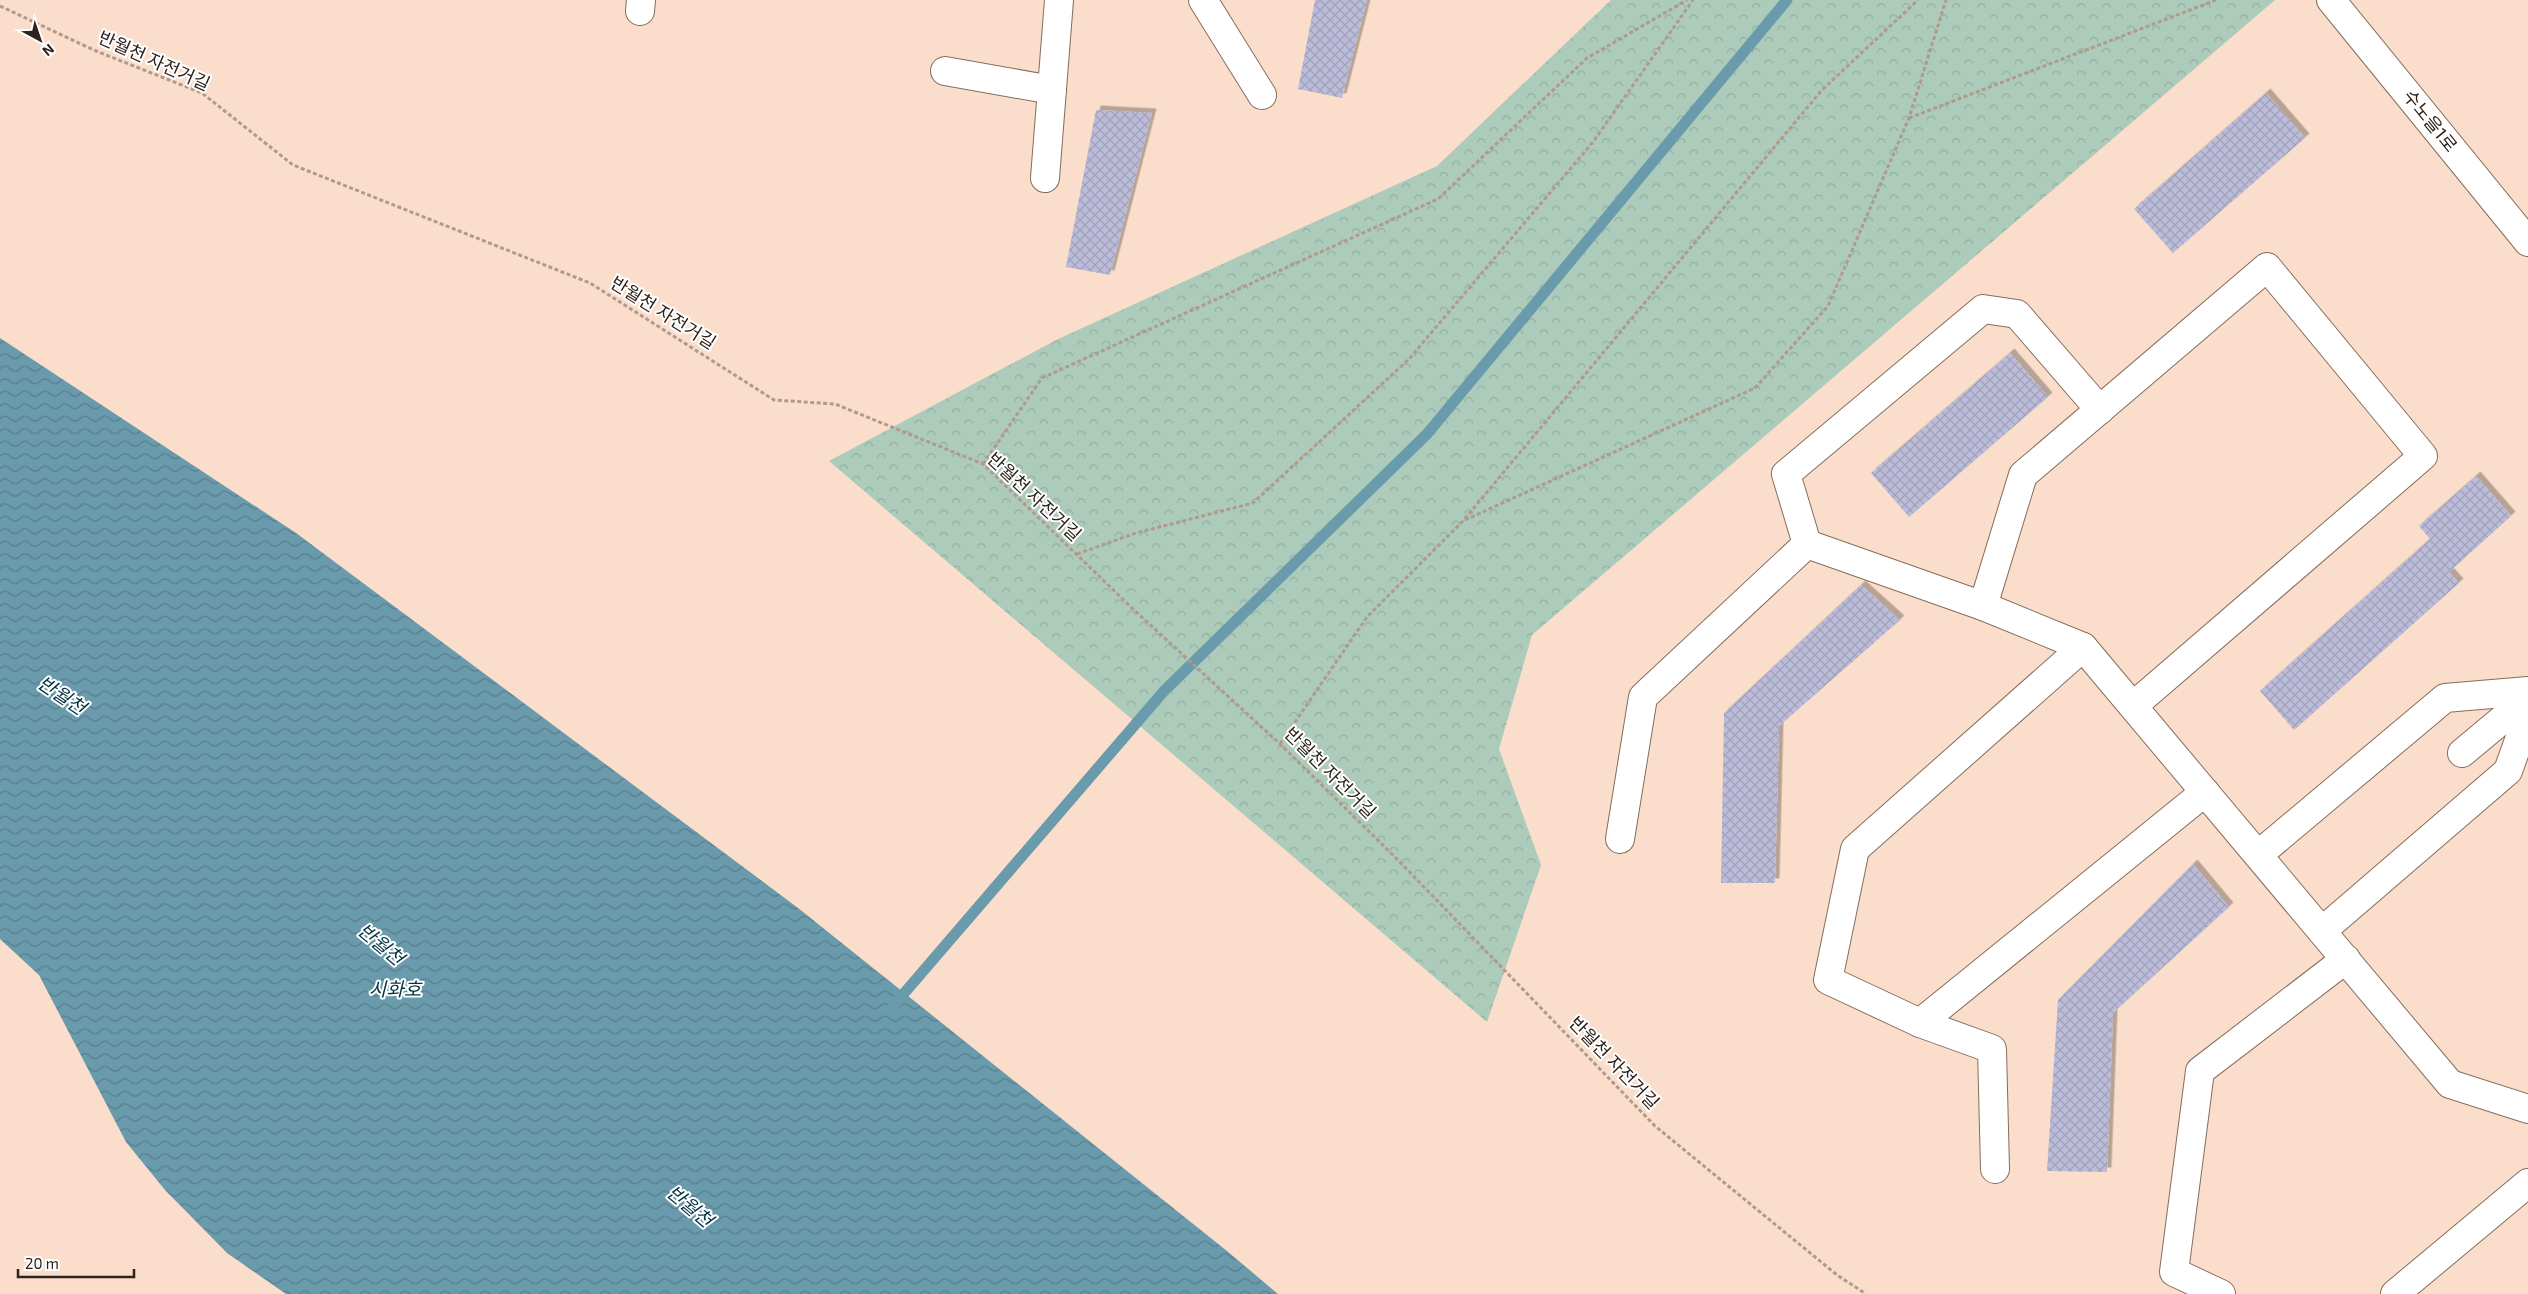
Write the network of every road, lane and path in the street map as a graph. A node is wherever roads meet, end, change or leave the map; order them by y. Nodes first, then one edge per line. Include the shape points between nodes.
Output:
1 (1059, 0) edge
2 (1203, 0) edge
3 (1687, 0) edge
4 (1694, 0) edge
5 (1918, 0) edge
6 (1946, 0) edge
7 (2216, 0) edge
8 (2336, 2) edge
9 (0, 6) edge
10 (945, 71) dead end
11 (1052, 90) junction
12 (1262, 94) dead end
13 (1909, 118) junction
14 (1045, 178) dead end
15 (2528, 242) edge
16 (2100, 410) junction
17 (983, 464) junction
18 (1463, 521) junction
19 (1807, 544) junction
20 (1077, 554) junction
21 (1983, 606) junction
22 (2083, 647) junction
23 (2528, 691) edge
24 (2528, 698) edge
25 (2133, 706) junction
26 (2528, 715) edge
27 (1280, 744) junction
28 (2462, 753) dead end
29 (2205, 792) junction
30 (1620, 839) dead end
31 (2258, 855) junction
32 (2322, 931) junction
33 (2346, 959) junction
34 (1920, 1023) junction
35 (2528, 1109) edge
36 (1995, 1169) dead end
37 (2528, 1183) edge
38 (1866, 1294) edge
39 (2221, 1294) edge
40 (2395, 1294) edge

1 - 11 street
2 - 12 street
3 - 17 path via 1587,58 1438,199 1042,378
4 - 20 path via 1592,142 1409,359 1253,503 1136,533
5 - 18 path via 1822,91
6 - 13 path
7 - 13 path
8 - 15 street, 수노을1로
9 - 17 path, 반월천 자전거길 via 96,51 202,93 293,165 590,283 774,400 835,404
10 - 11 street
11 - 14 street
13 - 18 path via 1828,306 1756,388
16 - 19 street via 2017,314 1983,309 1786,474
16 - 21 street via 2024,475
16 - 25 street via 2267,267 2423,456
17 - 20 path, 반월천 자전거길
18 - 27 path via 1367,617
19 - 21 street
19 - 30 street via 1643,696
20 - 27 path, 반월천 자전거길
21 - 22 street
22 - 25 street
22 - 34 street via 1855,848 1828,980
23 - 31 street via 2444,698
24 - 28 street
25 - 29 street
26 - 32 street via 2508,771
27 - 38 path, 반월천 자전거길 via 1395,857 1656,1126 1837,1275
29 - 31 street
29 - 34 street
31 - 32 street
32 - 33 street
33 - 35 street via 2450,1084
33 - 39 street via 2200,1071 2174,1272
34 - 36 street via 1992,1049
37 - 40 street

